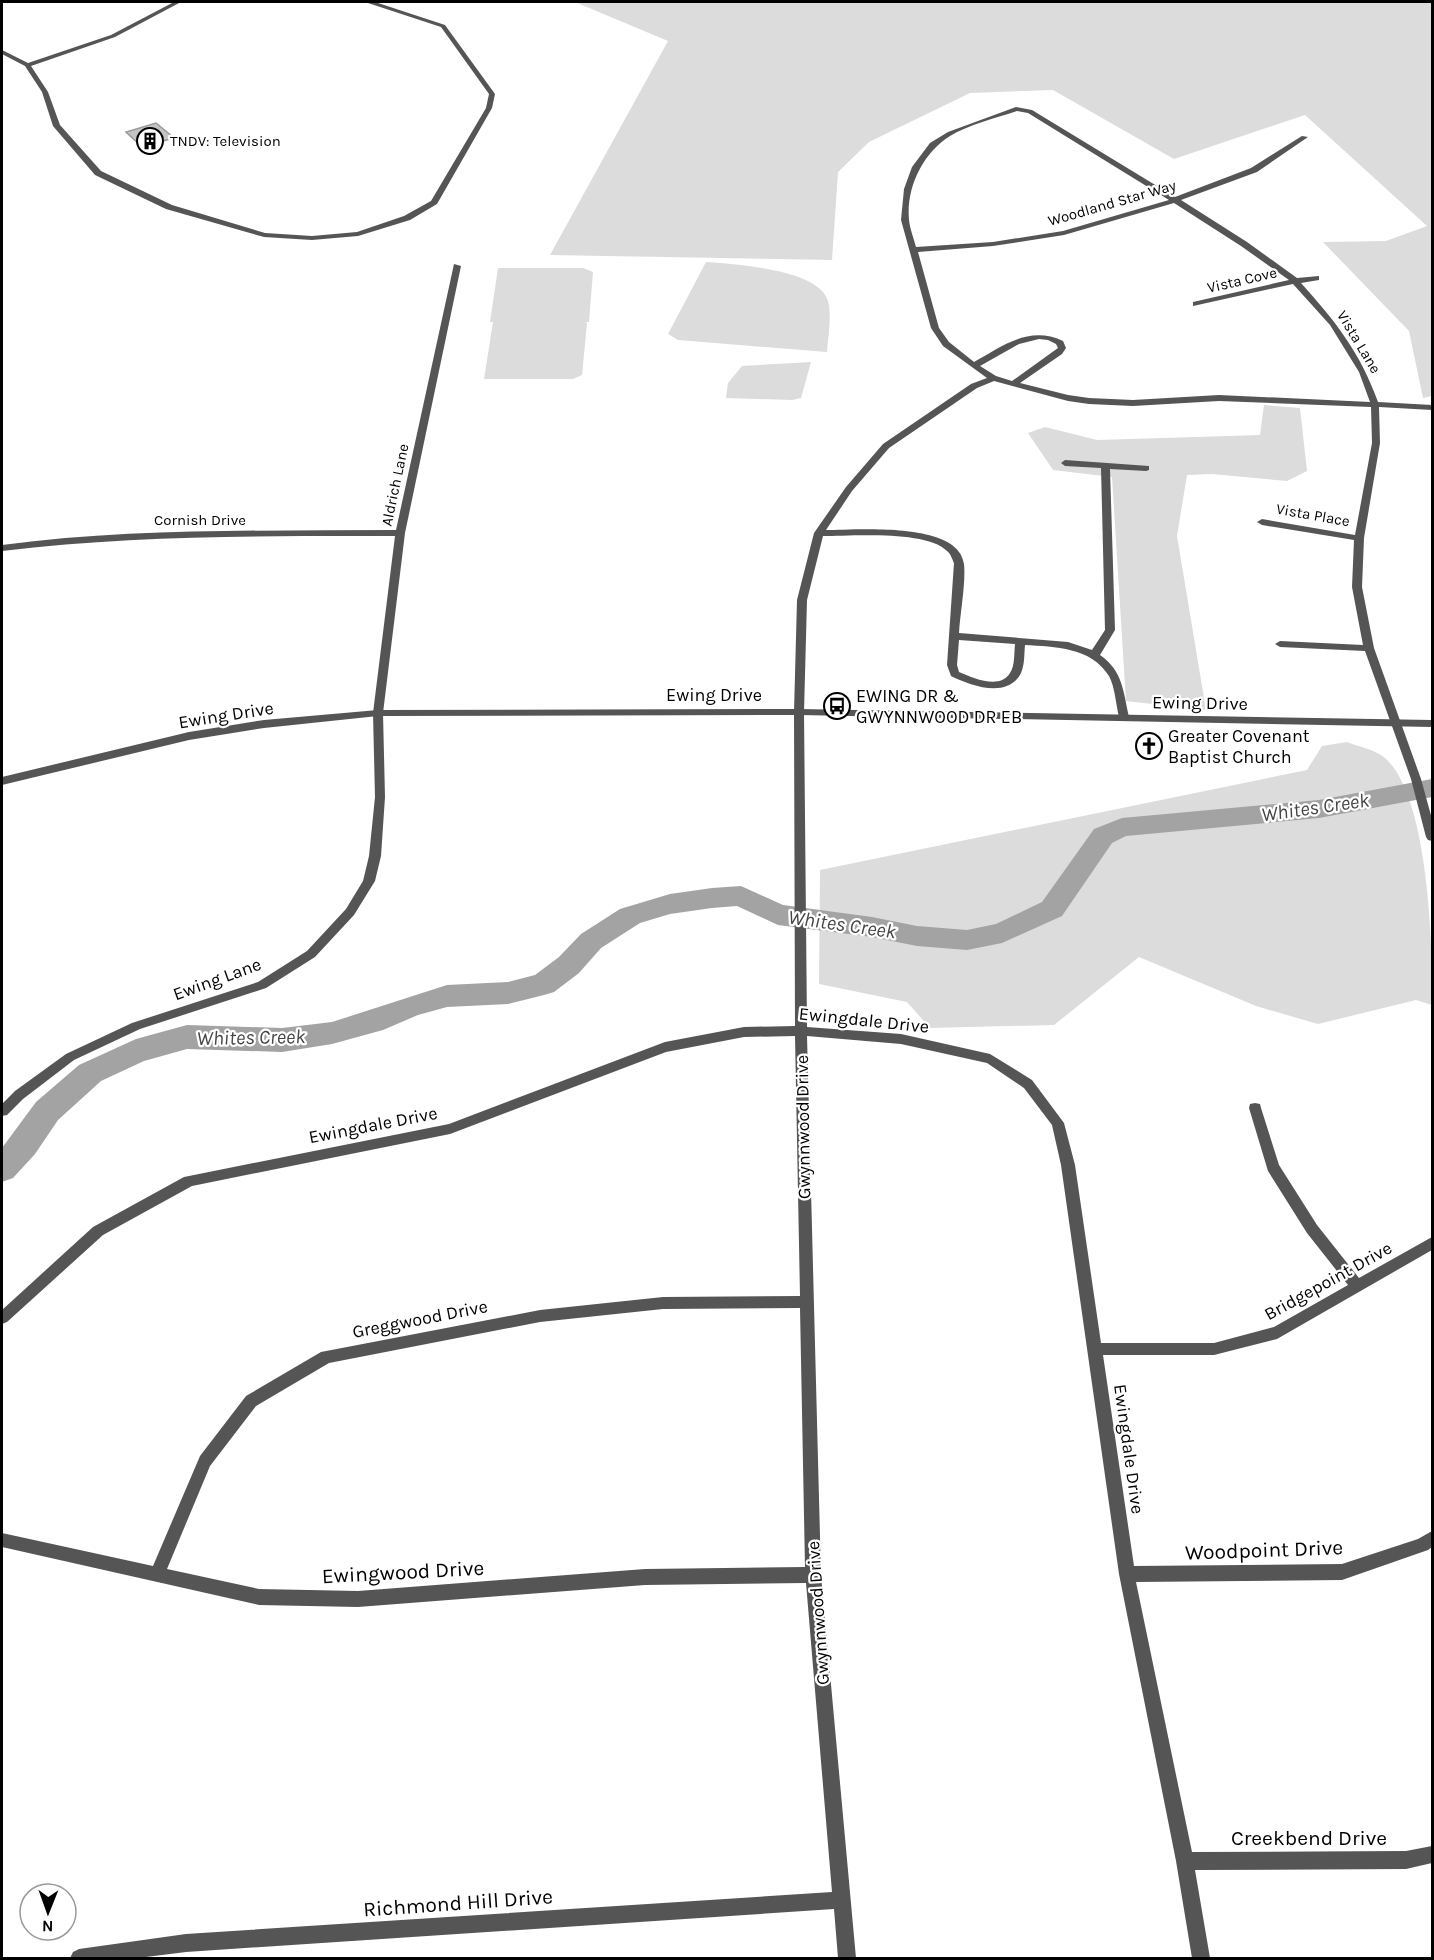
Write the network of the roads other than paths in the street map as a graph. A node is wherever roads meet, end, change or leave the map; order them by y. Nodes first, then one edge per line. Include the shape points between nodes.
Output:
1 (178, 2) edge
2 (370, 2) edge
3 (2, 52) edge
4 (27, 65) junction
5 (1304, 137) dead end
6 (1175, 200) junction
7 (913, 250) junction
8 (457, 266) dead end
9 (1317, 278) dead end
10 (1295, 281) junction
11 (1196, 304) dead end
12 (974, 366) junction
13 (993, 378) junction
14 (1013, 384) junction
15 (1375, 405) junction
16 (1432, 407) edge
17 (1065, 463) dead end
18 (1105, 466) junction
19 (1146, 468) dead end
20 (1262, 522) dead end
21 (400, 533) junction
22 (819, 533) junction
23 (1359, 538) junction
24 (2, 548) edge
25 (954, 636) junction
26 (1020, 643) junction
27 (1280, 644) dead end
28 (1369, 648) junction
29 (1094, 656) junction
30 (799, 712) junction
31 (378, 713) junction
32 (1124, 717) junction
33 (1397, 724) junction
34 (1432, 724) edge
35 (2, 781) edge
36 (1432, 837) edge
37 (801, 1031) junction
38 (1255, 1108) dead end
39 (2, 1111) edge
40 (1432, 1243) edge
41 (1358, 1286) junction
42 (807, 1302) junction
43 (2, 1318) edge
44 (1095, 1349) junction
45 (1432, 1538) edge
46 (2, 1540) edge
47 (1127, 1574) junction
48 (157, 1575) junction
49 (813, 1575) junction
50 (1432, 1855) edge
51 (1185, 1861) junction
52 (841, 1900) junction
53 (79, 1959) edge
54 (847, 1959) edge
55 (1201, 1959) edge

1 - 4 street via 113,36
2 - 4 street via 442,26 492,94 489,108 434,202 407,218 358,234 312,238 264,235 170,207 98,173 57,126 45,92
3 - 4 street
5 - 6 street, Woodland Star Way via 1254,170
6 - 7 street, Woodland Star Way via 1023,241
6 - 7 street, Vista Lane via 1030,111 1016,109 950,133 933,145 916,167 908,189 905,220
6 - 10 street, Vista Lane
7 - 12 street via 935,328 946,344
8 - 21 street, Aldrich Lane
9 - 10 street, Vista Cove
10 - 11 street, Vista Cove
10 - 15 street, Vista Lane via 1333,324 1363,372
12 - 13 street
12 - 14 street via 1023,339 1054,339 1060,343 1059,352
13 - 14 street
13 - 22 street, Gwynnwood Drive via 974,386 886,446 849,489
14 - 15 street via 1068,398 1133,403 1219,398
15 - 16 street
15 - 23 street, Vista Lane via 1376,443
17 - 18 street
18 - 19 street
18 - 29 street via 1110,630
20 - 23 street, Vista Place
21 - 24 street, Cornish Drive via 144,536 60,540
21 - 31 street, Aldrich Lane
22 - 25 street via 908,534 952,548 959,563
22 - 30 street, Gwynnwood Drive via 802,600
23 - 28 street, Vista Lane via 1357,587
25 - 26 street
25 - 26 street via 955,674 987,684 1009,681 1016,675
26 - 29 street via 1068,645
27 - 28 street
28 - 33 street, Vista Lane
29 - 32 street via 1115,677
30 - 31 street, Ewing Drive
30 - 32 street, Ewing Drive
30 - 37 street, Gwynnwood Drive
31 - 35 street, Ewing Drive via 189,736
31 - 39 street, Ewing Lane via 380,797 369,881 350,912 311,954 262,985 136,1026 70,1057
32 - 33 street, Ewing Drive
33 - 34 street, Ewing Drive
33 - 36 street, Vista Lane
37 - 42 street, Gwynnwood Drive
37 - 43 street, Ewingdale Drive via 744,1032 665,1047 450,1129 189,1181 98,1231
37 - 44 street, Ewingdale Drive via 901,1039 990,1059 1028,1084 1058,1123 1068,1165
38 - 41 street via 1273,1167 1312,1229
40 - 41 street, Bridgepoint Drive
41 - 44 street, Bridgepoint Drive via 1277,1333 1214,1348
42 - 48 street, Greggwood Drive via 663,1303 540,1316 326,1357 250,1401 205,1461
42 - 49 street, Gwynnwood Drive
44 - 47 street, Ewingdale Drive
45 - 47 street, Woodpoint Drive via 1423,1545 1342,1572
46 - 48 street, Ewingwood Drive
47 - 51 street, Ewingdale Drive
48 - 49 street, Ewingwood Drive via 259,1597 358,1599 645,1577
49 - 52 street, Gwynnwood Drive
50 - 51 street, Creekbend Drive via 1406,1860
51 - 55 street, Ewingdale Drive
52 - 53 street, Richmond Hill Drive via 186,1943
52 - 54 street, Gwynnwood Drive

